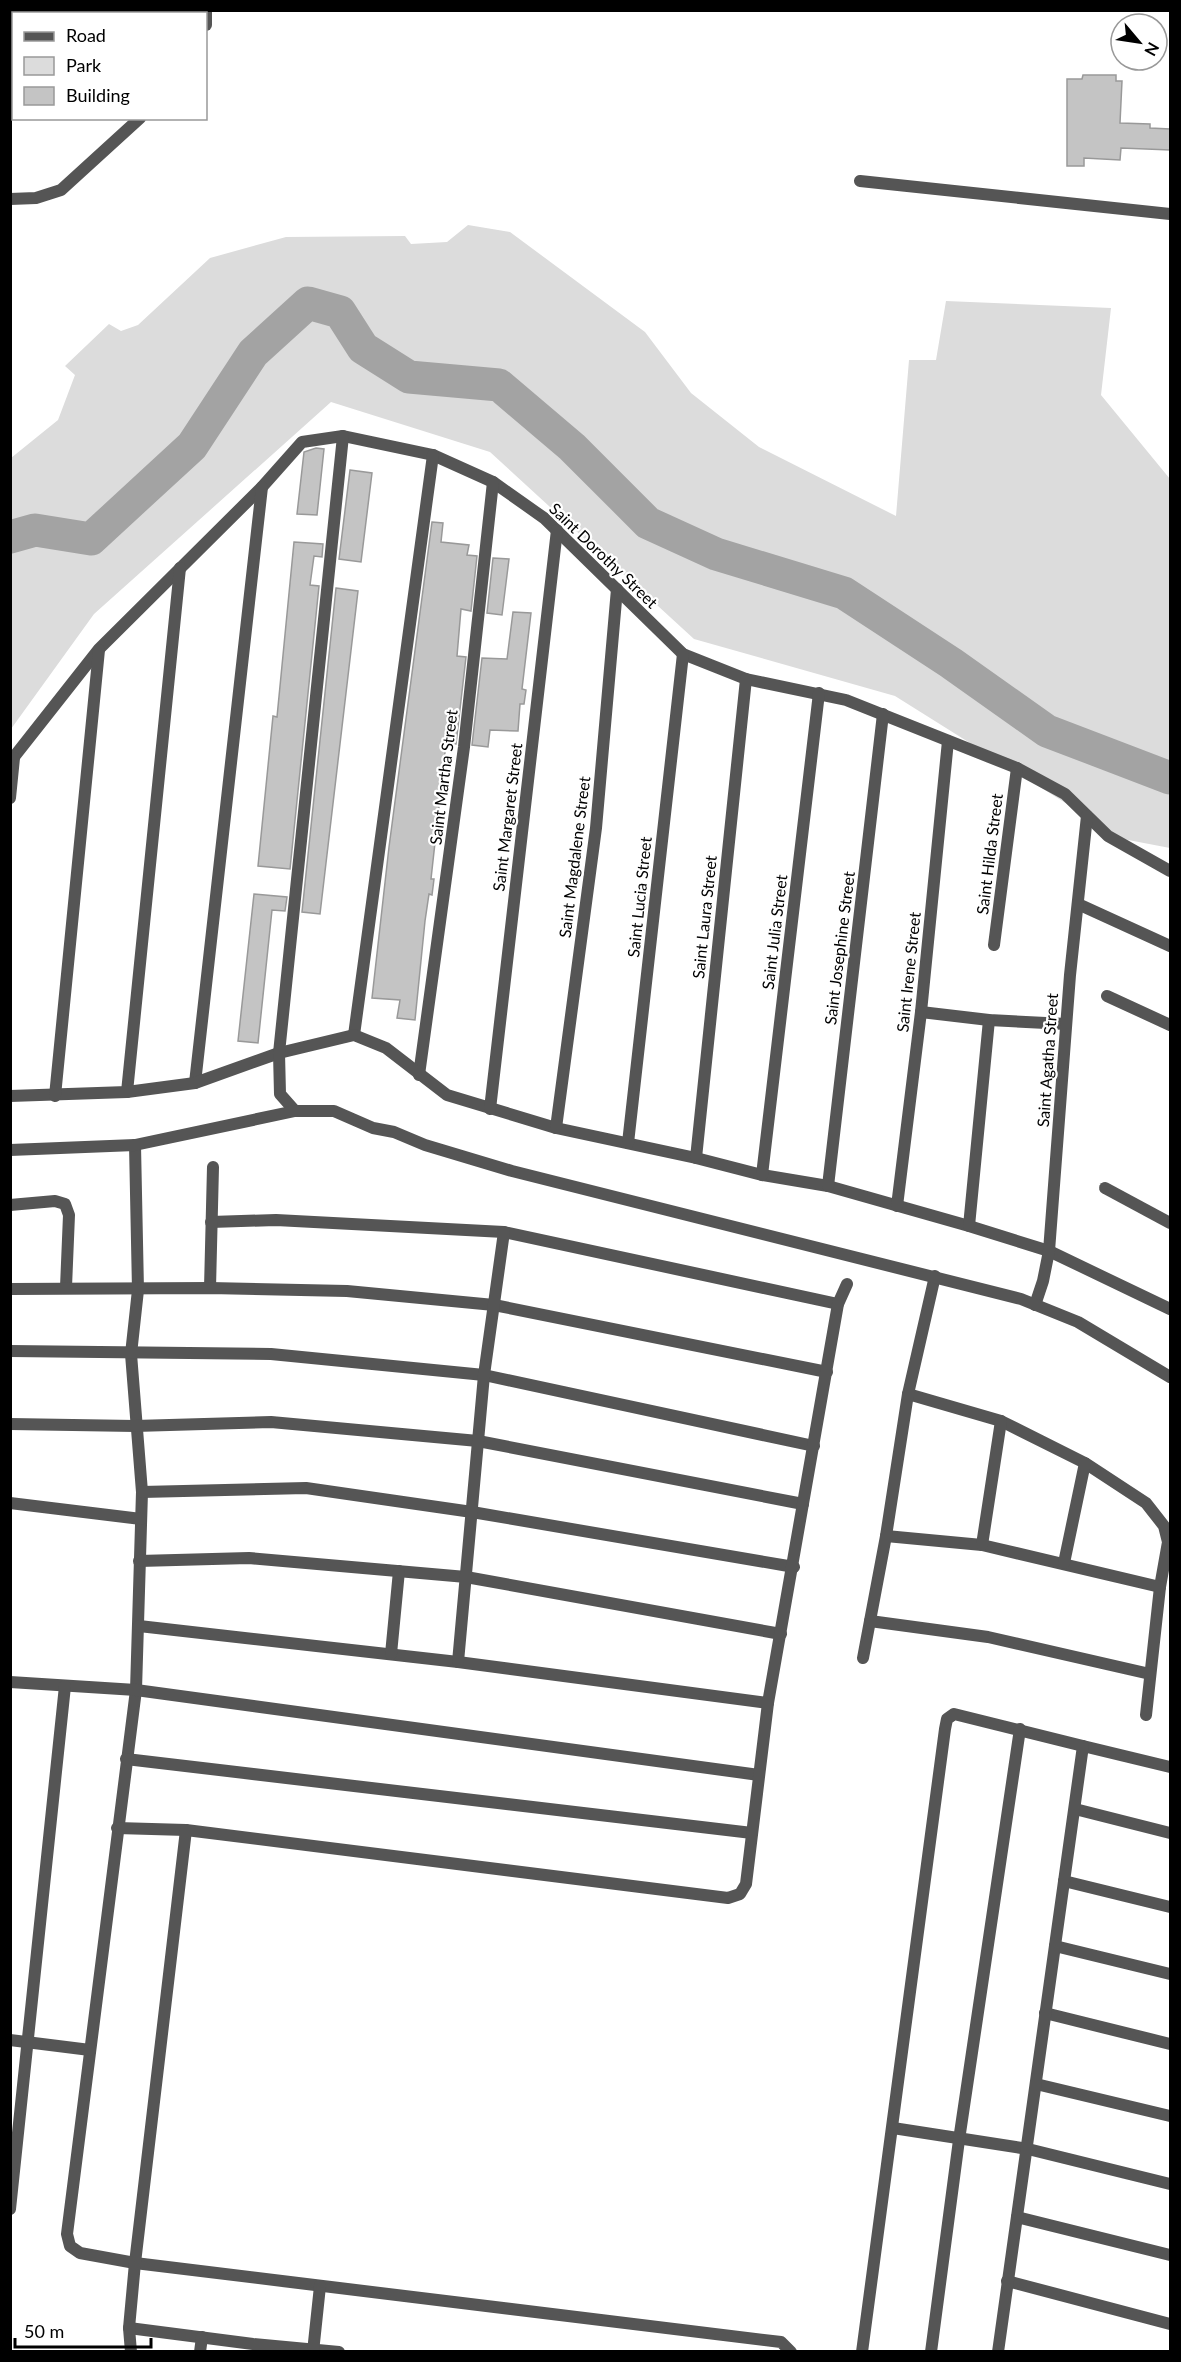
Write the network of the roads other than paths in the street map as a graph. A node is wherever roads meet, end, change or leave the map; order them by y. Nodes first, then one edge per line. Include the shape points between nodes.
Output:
1 (138, 120) edge
2 (860, 181) dead end
3 (10, 199) edge
4 (1170, 214) edge
5 (343, 436) junction
6 (433, 454) junction
7 (493, 482) junction
8 (262, 487) junction
9 (557, 530) junction
10 (180, 568) junction
11 (617, 589) junction
12 (99, 649) junction
13 (683, 654) junction
14 (746, 679) junction
15 (819, 693) junction
16 (883, 714) junction
17 (948, 741) junction
18 (12, 760) edge
19 (1017, 768) junction
20 (10, 798) edge
21 (1087, 816) junction
22 (1170, 871) edge
23 (1078, 904) junction
24 (994, 945) dead end
25 (1170, 946) edge
26 (1107, 996) dead end
27 (921, 1012) junction
28 (989, 1020) junction
29 (1066, 1024) junction
30 (1170, 1025) edge
31 (354, 1035) junction
32 (279, 1053) junction
33 (419, 1075) junction
34 (195, 1083) junction
35 (127, 1092) junction
36 (10, 1096) edge
37 (55, 1096) junction
38 (490, 1108) junction
39 (295, 1112) junction
40 (556, 1128) junction
41 (628, 1143) junction
42 (135, 1145) junction
43 (10, 1150) edge
44 (696, 1158) junction
45 (213, 1167) dead end
46 (762, 1175) junction
47 (828, 1186) junction
48 (1105, 1188) dead end
49 (10, 1205) edge
50 (897, 1206) junction
51 (211, 1222) junction
52 (1170, 1223) edge
53 (969, 1226) junction
54 (504, 1232) junction
55 (1049, 1251) junction
56 (935, 1276) junction
57 (847, 1284) dead end
58 (66, 1287) junction
59 (210, 1288) junction
60 (10, 1289) edge
61 (138, 1290) junction
62 (838, 1304) junction
63 (494, 1305) junction
64 (1035, 1305) junction
65 (1170, 1309) edge
66 (10, 1352) edge
67 (131, 1354) junction
68 (827, 1372) junction
69 (484, 1375) junction
70 (1170, 1377) edge
71 (908, 1394) junction
72 (1001, 1421) junction
73 (10, 1424) edge
74 (135, 1426) junction
75 (478, 1441) junction
76 (814, 1446) junction
77 (1085, 1463) junction
78 (142, 1492) junction
79 (10, 1503) edge
80 (803, 1504) junction
81 (472, 1512) junction
82 (141, 1519) junction
83 (886, 1536) junction
84 (982, 1545) junction
85 (139, 1561) junction
86 (1064, 1563) junction
87 (794, 1567) junction
88 (399, 1571) junction
89 (466, 1577) junction
90 (1160, 1587) junction
91 (870, 1621) junction
92 (139, 1626) junction
93 (781, 1634) junction
94 (391, 1654) junction
95 (863, 1658) dead end
96 (458, 1662) junction
97 (1150, 1674) junction
98 (10, 1682) edge
99 (65, 1686) junction
100 (136, 1690) junction
101 (768, 1703) junction
102 (1146, 1715) dead end
103 (1020, 1729) junction
104 (1083, 1746) junction
105 (126, 1759) junction
106 (1170, 1767) edge
107 (759, 1775) junction
108 (1075, 1809) junction
109 (117, 1828) junction
110 (186, 1830) junction
111 (752, 1833) junction
112 (1170, 1833) edge
113 (1065, 1881) junction
114 (1170, 1907) edge
115 (1056, 1946) junction
116 (1170, 1974) edge
117 (1045, 2013) junction
118 (10, 2040) edge
119 (29, 2042) junction
120 (1170, 2044) edge
121 (90, 2050) junction
122 (1036, 2084) junction
123 (1170, 2116) edge
124 (893, 2128) junction
125 (959, 2140) junction
126 (1028, 2149) junction
127 (1170, 2184) edge
128 (10, 2209) edge
129 (1017, 2217) junction
130 (1170, 2255) edge
131 (135, 2264) junction
132 (1007, 2281) junction
133 (320, 2286) junction
134 (1170, 2324) edge
135 (129, 2328) junction
136 (202, 2337) junction
137 (252, 2348) edge
138 (313, 2350) edge
139 (131, 2352) edge
140 (200, 2352) edge
141 (339, 2352) edge
142 (791, 2352) edge
143 (862, 2352) edge
144 (931, 2352) edge
145 (998, 2352) edge

1 - 3 street via 61,190 36,198
2 - 4 street
5 - 6 street, Saint Dorothy Street
5 - 8 street, Saint Dorothy Street via 302,442
5 - 32 street
6 - 7 street, Saint Dorothy Street
6 - 31 street
7 - 9 street, Saint Dorothy Street
7 - 33 street, Saint Martha Street via 464,747
8 - 10 street, Saint Dorothy Street
8 - 34 street
9 - 11 street, Saint Dorothy Street
9 - 38 street, Saint Margaret Street
10 - 12 street, Saint Dorothy Street
10 - 35 street
11 - 13 street, Saint Dorothy Street
11 - 40 street, Saint Magdalene Street via 596,828
12 - 18 street, Saint Dorothy Street
12 - 37 street
13 - 14 street, Saint Dorothy Street
13 - 41 street, Saint Lucia Street
14 - 15 street, Saint Dorothy Street
14 - 44 street, Saint Laura Street
15 - 16 street, Saint Dorothy Street
15 - 46 street, Saint Julia Street
16 - 17 street, Saint Dorothy Street
16 - 47 street, Saint Josephine Street
17 - 19 street, Saint Dorothy Street
17 - 27 street, Saint Irene Street
18 - 20 street
19 - 21 street, Saint Dorothy Street via 1065,794
19 - 24 street, Saint Hilda Street
21 - 22 street, Saint Dorothy Street via 1108,836
21 - 23 street, Saint Agatha Street
23 - 25 street
23 - 29 street, Saint Agatha Street
26 - 30 street
27 - 28 street
27 - 50 street, Saint Irene Street
28 - 29 street
28 - 53 street
29 - 55 street, Saint Agatha Street
31 - 32 street
31 - 33 street via 386,1048
32 - 34 street
32 - 39 street via 280,1094
33 - 38 street via 447,1095
34 - 35 street
35 - 37 street
36 - 37 street
38 - 40 street
39 - 42 street
39 - 56 street via 334,1110 373,1128 512,1171
40 - 41 street
41 - 44 street
42 - 43 street
42 - 61 street
44 - 46 street
45 - 51 street
46 - 47 street
47 - 50 street
48 - 52 street
49 - 58 street via 55,1201 65,1204
50 - 53 street
51 - 54 street via 276,1220
51 - 59 street
53 - 55 street
54 - 62 street
54 - 63 street
55 - 64 street, Saint Agatha Street
55 - 65 street
56 - 64 street
56 - 71 street
57 - 62 street
58 - 60 street
58 - 61 street
59 - 61 street
59 - 63 street via 347,1291
61 - 67 street
62 - 68 street
63 - 68 street
63 - 69 street
64 - 70 street via 1078,1322
66 - 67 street
67 - 69 street via 271,1354
67 - 74 street
68 - 76 street
69 - 75 street
69 - 76 street
71 - 72 street
71 - 83 street
72 - 77 street
72 - 84 street
73 - 74 street
74 - 75 street via 272,1422
74 - 78 street
75 - 80 street
75 - 81 street
76 - 80 street
77 - 86 street
77 - 90 street via 1146,1503 1164,1526 1168,1542
78 - 81 street via 306,1488
78 - 82 street
79 - 82 street
80 - 87 street
81 - 87 street
81 - 89 street
82 - 85 street
83 - 84 street
83 - 91 street
84 - 86 street
85 - 88 street via 249,1558
85 - 92 street
86 - 90 street
87 - 93 street
88 - 89 street
88 - 94 street
89 - 93 street
89 - 96 street
90 - 97 street
91 - 95 street
91 - 97 street via 988,1637
92 - 94 street
92 - 100 street
93 - 101 street
94 - 96 street
96 - 101 street
97 - 102 street
98 - 99 street
99 - 100 street
99 - 119 street
100 - 105 street
100 - 107 street
101 - 107 street
103 - 104 street
103 - 124 street via 954,1714 947,1719
103 - 125 street
104 - 106 street
104 - 108 street
105 - 109 street
105 - 111 street
107 - 111 street
108 - 112 street
108 - 113 street
109 - 110 street
109 - 121 street
110 - 111 street via 728,1898 744,1890
110 - 131 street
113 - 114 street
113 - 115 street
115 - 116 street
115 - 117 street
117 - 120 street
117 - 122 street
118 - 119 street
119 - 121 street
119 - 128 street
121 - 131 street via 68,2240 80,2253
122 - 123 street
122 - 126 street
124 - 125 street
124 - 143 street
125 - 126 street
125 - 144 street
126 - 127 street
126 - 129 street
129 - 130 street
129 - 132 street
131 - 133 street
131 - 135 street
132 - 134 street
132 - 145 street
133 - 138 street
133 - 142 street via 781,2342
135 - 136 street
135 - 139 street
136 - 137 street
136 - 140 street
137 - 138 street
138 - 141 street

